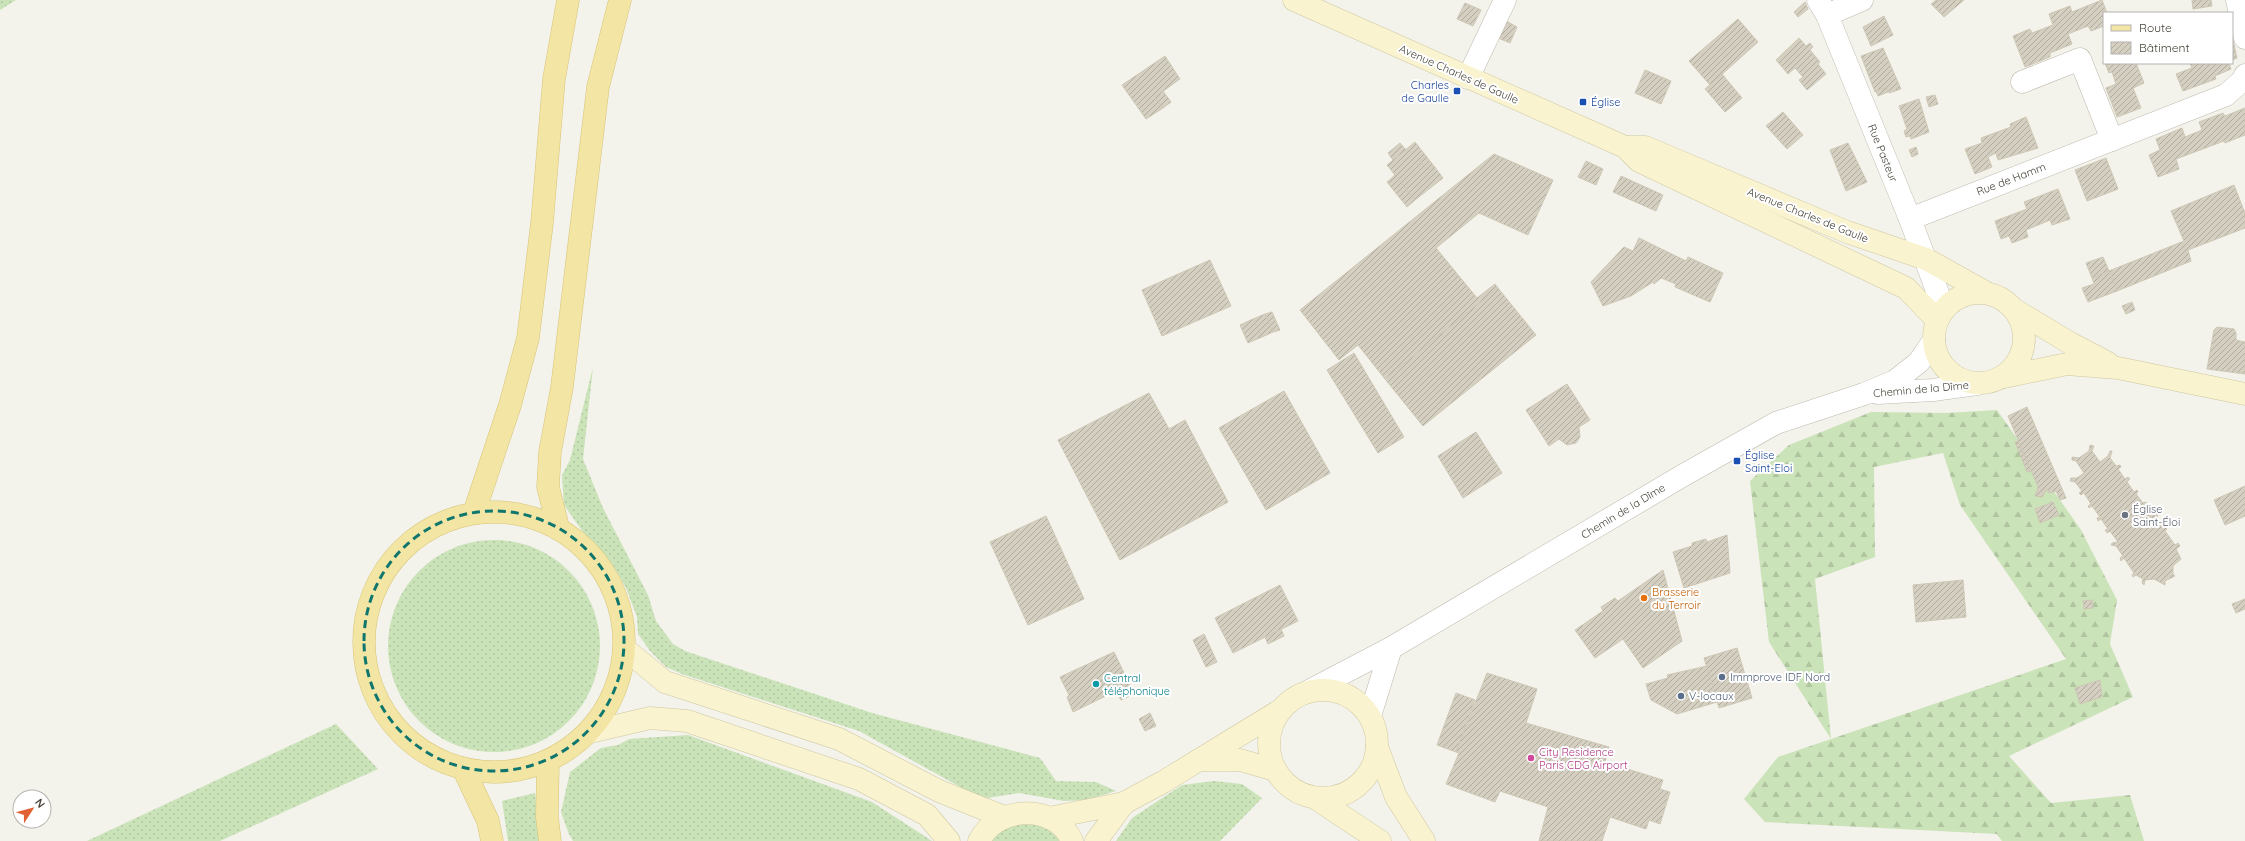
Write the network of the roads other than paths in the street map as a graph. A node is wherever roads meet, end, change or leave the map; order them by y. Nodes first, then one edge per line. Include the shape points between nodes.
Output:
1 (568, 0) edge
2 (620, 0) edge
3 (1294, 0) edge
4 (1504, 0) edge
5 (1862, 0) edge
6 (2237, 0) edge
7 (1822, 8) edge
8 (2245, 38) edge
9 (2245, 74) edge
10 (1468, 78) junction
11 (2022, 82) dead end
12 (2112, 140) junction
13 (1625, 148) junction
14 (1910, 219) junction
15 (1926, 259) junction
16 (1988, 293) junction
17 (2015, 310) junction
18 (1939, 322) junction
19 (2118, 368) junction
20 (2004, 377) junction
21 (1978, 384) junction
22 (1864, 394) junction
23 (2245, 394) edge
24 (474, 510) junction
25 (558, 527) junction
26 (1391, 648) junction
27 (625, 649) junction
28 (1309, 691) junction
29 (1279, 711) junction
30 (1370, 716) junction
31 (590, 732) junction
32 (1378, 747) junction
33 (1198, 760) junction
34 (548, 762) junction
35 (463, 768) junction
36 (1275, 770) junction
37 (1315, 798) junction
38 (1124, 802) junction
39 (1004, 817) junction
40 (1050, 818) junction
41 (492, 841) edge
42 (550, 841) edge
43 (948, 841) edge
44 (979, 841) edge
45 (1072, 841) edge
46 (1096, 841) edge
47 (1380, 841) edge
48 (1424, 841) edge

1 - 24 main road via 554,79 542,222 528,338 510,405
2 - 25 main road via 598,87 562,387 550,452 548,487
3 - 10 street, Avenue Charles de Gaulle
4 - 10 street
5 - 7 street
6 - 8 street
7 - 14 street, Rue Pasteur
9 - 12 street, Rue de Hamm via 2244,80 2226,95
10 - 13 street, Avenue Charles de Gaulle
11 - 12 street via 2080,59
12 - 14 street, Rue de Hamm
13 - 15 street, Avenue Charles de Gaulle via 1645,147 1847,232
13 - 18 street, Avenue Charles de Gaulle via 1639,161 1906,288
14 - 15 street, Rue Pasteur
15 - 16 street, Avenue Charles de Gaulle
15 - 18 street, Rue Pasteur via 1939,296
16 - 17 street via 1998,296
16 - 18 street via 1972,293 1958,298
17 - 19 street via 2070,344
17 - 20 street via 2023,323 2023,353
18 - 21 street via 1936,353 1942,365 1952,375
18 - 22 street, Chemin de la Dîme via 1919,362 1895,381
19 - 20 street via 2067,364
19 - 23 street
20 - 21 street
21 - 22 street, Chemin de la Dîme via 1933,390
22 - 26 street, Chemin de la Dîme via 1776,423
24 - 25 main road via 522,513
24 - 35 main road via 443,520 408,542 382,573 366,611 363,652 373,692 394,727 419,750
25 - 27 main road via 587,549 609,579 622,613
26 - 28 street, Chemin de la Dîme
26 - 30 street
27 - 31 main road via 615,694
27 - 39 street via 665,682 839,739 938,791
28 - 29 street via 1293,698
28 - 30 street via 1327,689 1344,694 1359,703
29 - 33 street
29 - 36 street via 1272,724 1269,740 1270,756
30 - 32 street via 1376,731
31 - 34 main road via 571,749
31 - 43 street via 650,718 686,721 858,780 927,815
32 - 37 street via 1374,765 1364,780 1350,791 1333,798
32 - 48 street via 1396,798
33 - 36 street via 1240,760
33 - 38 street
34 - 35 main road via 516,771 483,773
34 - 42 main road via 547,817
35 - 41 main road via 488,821
36 - 37 street via 1286,784 1300,793
37 - 47 street
38 - 40 street
38 - 46 street
39 - 40 street via 1032,813
39 - 44 street via 990,826
40 - 45 street via 1062,826

